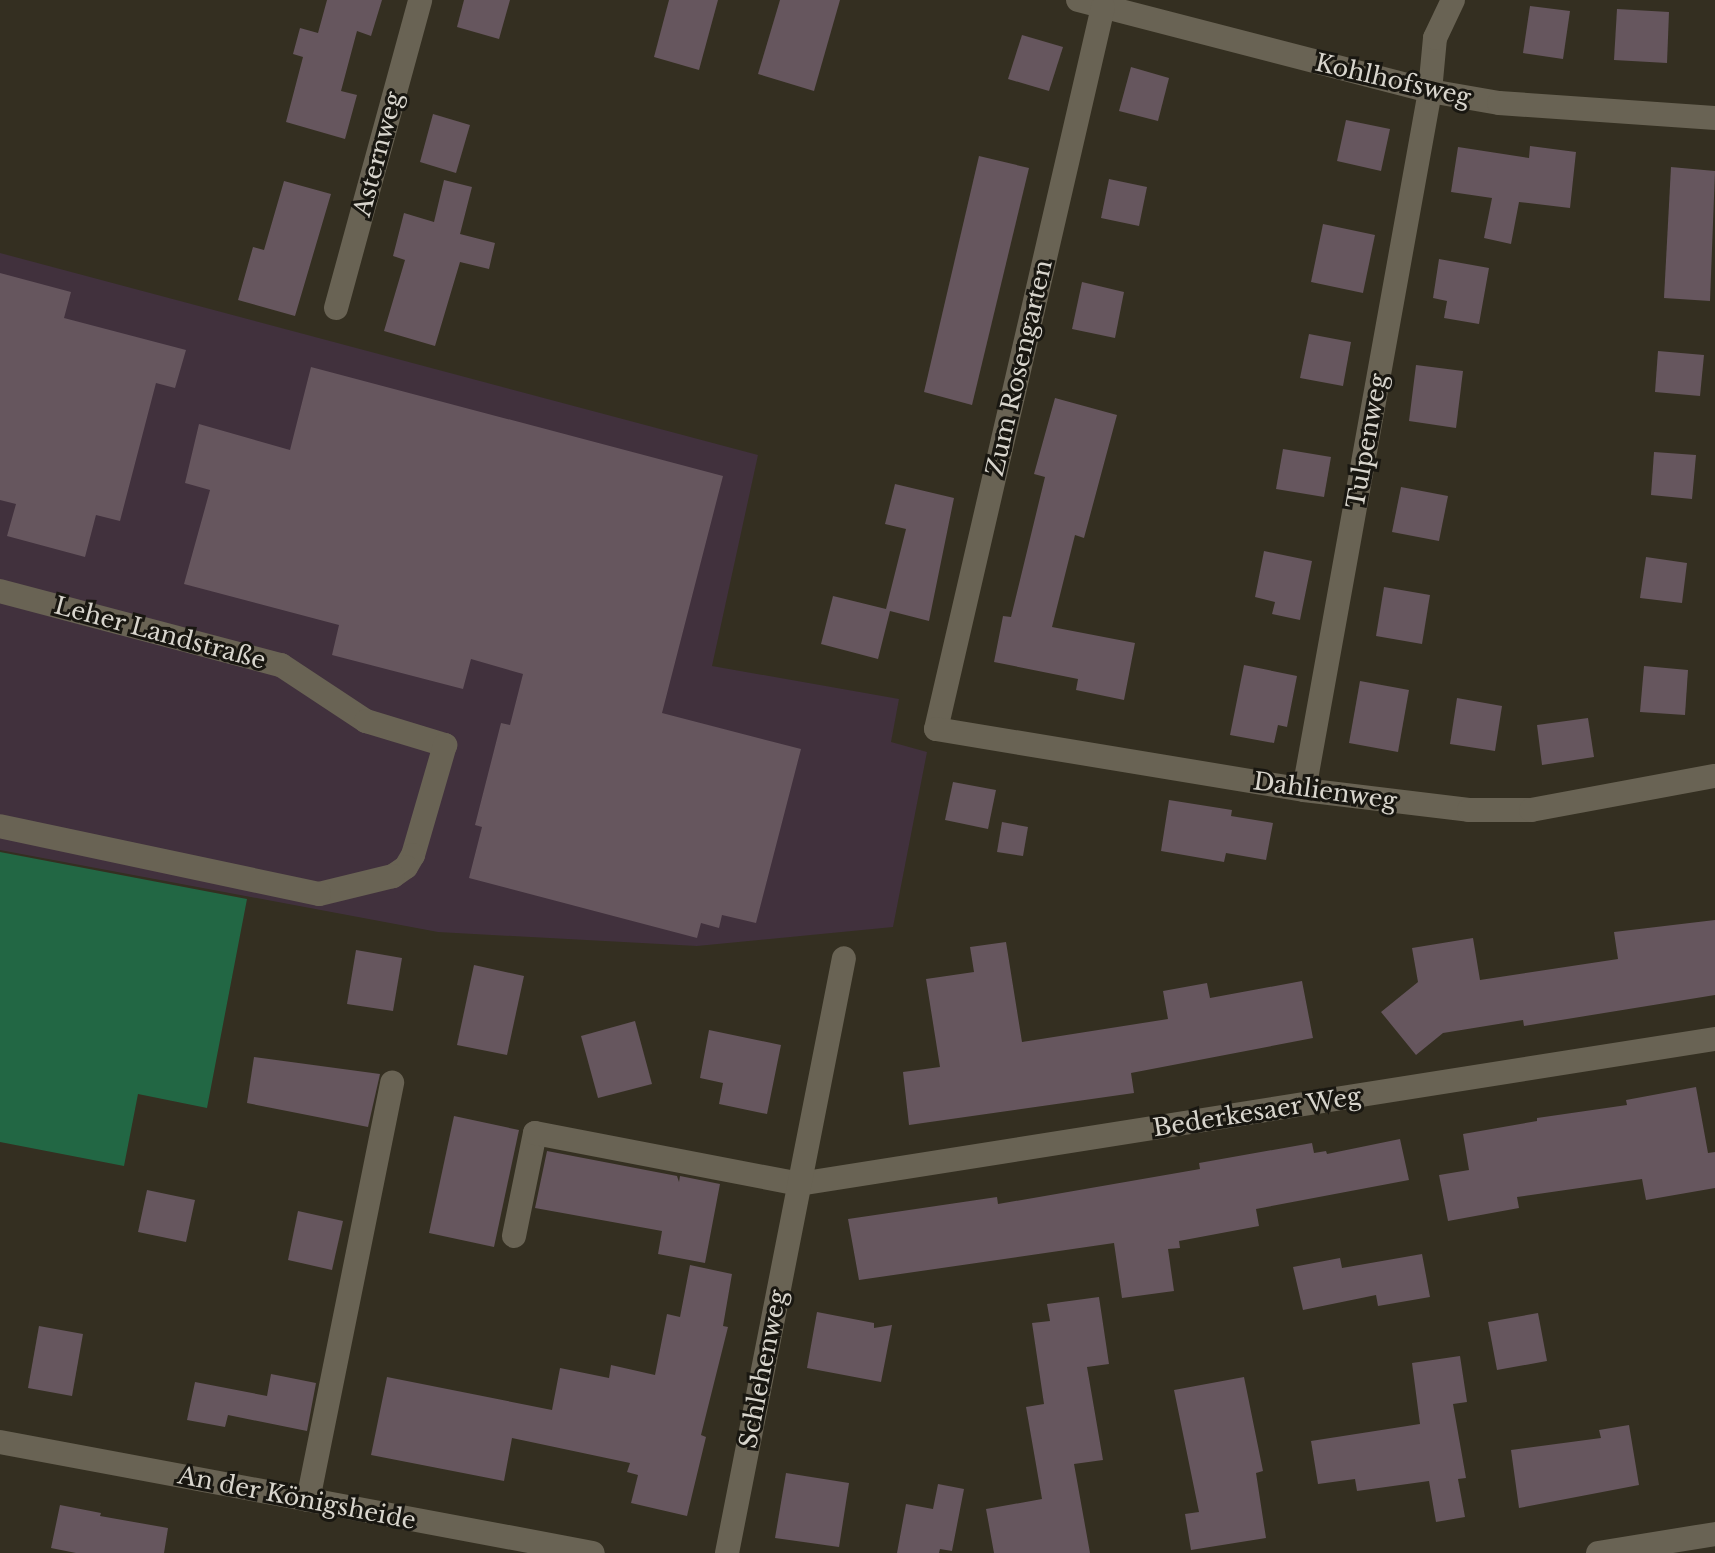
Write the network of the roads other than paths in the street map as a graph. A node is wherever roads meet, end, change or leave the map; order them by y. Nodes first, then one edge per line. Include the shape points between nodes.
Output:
1 (420, 0) edge
2 (1078, 0) edge
3 (1453, 0) edge
4 (1103, 7) junction
5 (1430, 91) junction
6 (1715, 118) edge
7 (336, 308) dead end
8 (0, 591) edge
9 (936, 729) joint
10 (1715, 776) edge
11 (1304, 790) junction
12 (0, 826) edge
13 (844, 958) dead end
14 (1715, 1039) edge
15 (392, 1082) dead end
16 (799, 1184) junction
17 (514, 1236) dead end
18 (0, 1442) edge
19 (308, 1500) junction
20 (1715, 1534) edge
21 (553, 1549) edge
22 (1650, 1549) edge
23 (593, 1553) edge
24 (727, 1553) edge
25 (1598, 1553) edge

1 - 7 street, Asternweg
2 - 4 street, Kohlhofsweg
3 - 5 street, Tulpenweg via 1435,38
4 - 5 street, Kohlhofsweg
4 - 9 street, Zum Rosengarten
5 - 6 street, Kohlhofsweg via 1499,103
5 - 11 street, Tulpenweg
8 - 12 street, Leher Landstraße via 281,665 366,721 445,745 406,867 393,876 319,894
9 - 11 street, Dahlienweg
10 - 11 street, Dahlienweg via 1531,810 1469,810
13 - 16 street, Schlehenweg
14 - 16 street, Bederkesaer Weg
15 - 19 street
16 - 17 street via 535,1133
16 - 24 street, Schlehenweg
18 - 19 street, An der Königsheide
19 - 21 street, An der Königsheide
20 - 22 street
21 - 23 street, An der Königsheide
22 - 25 street

